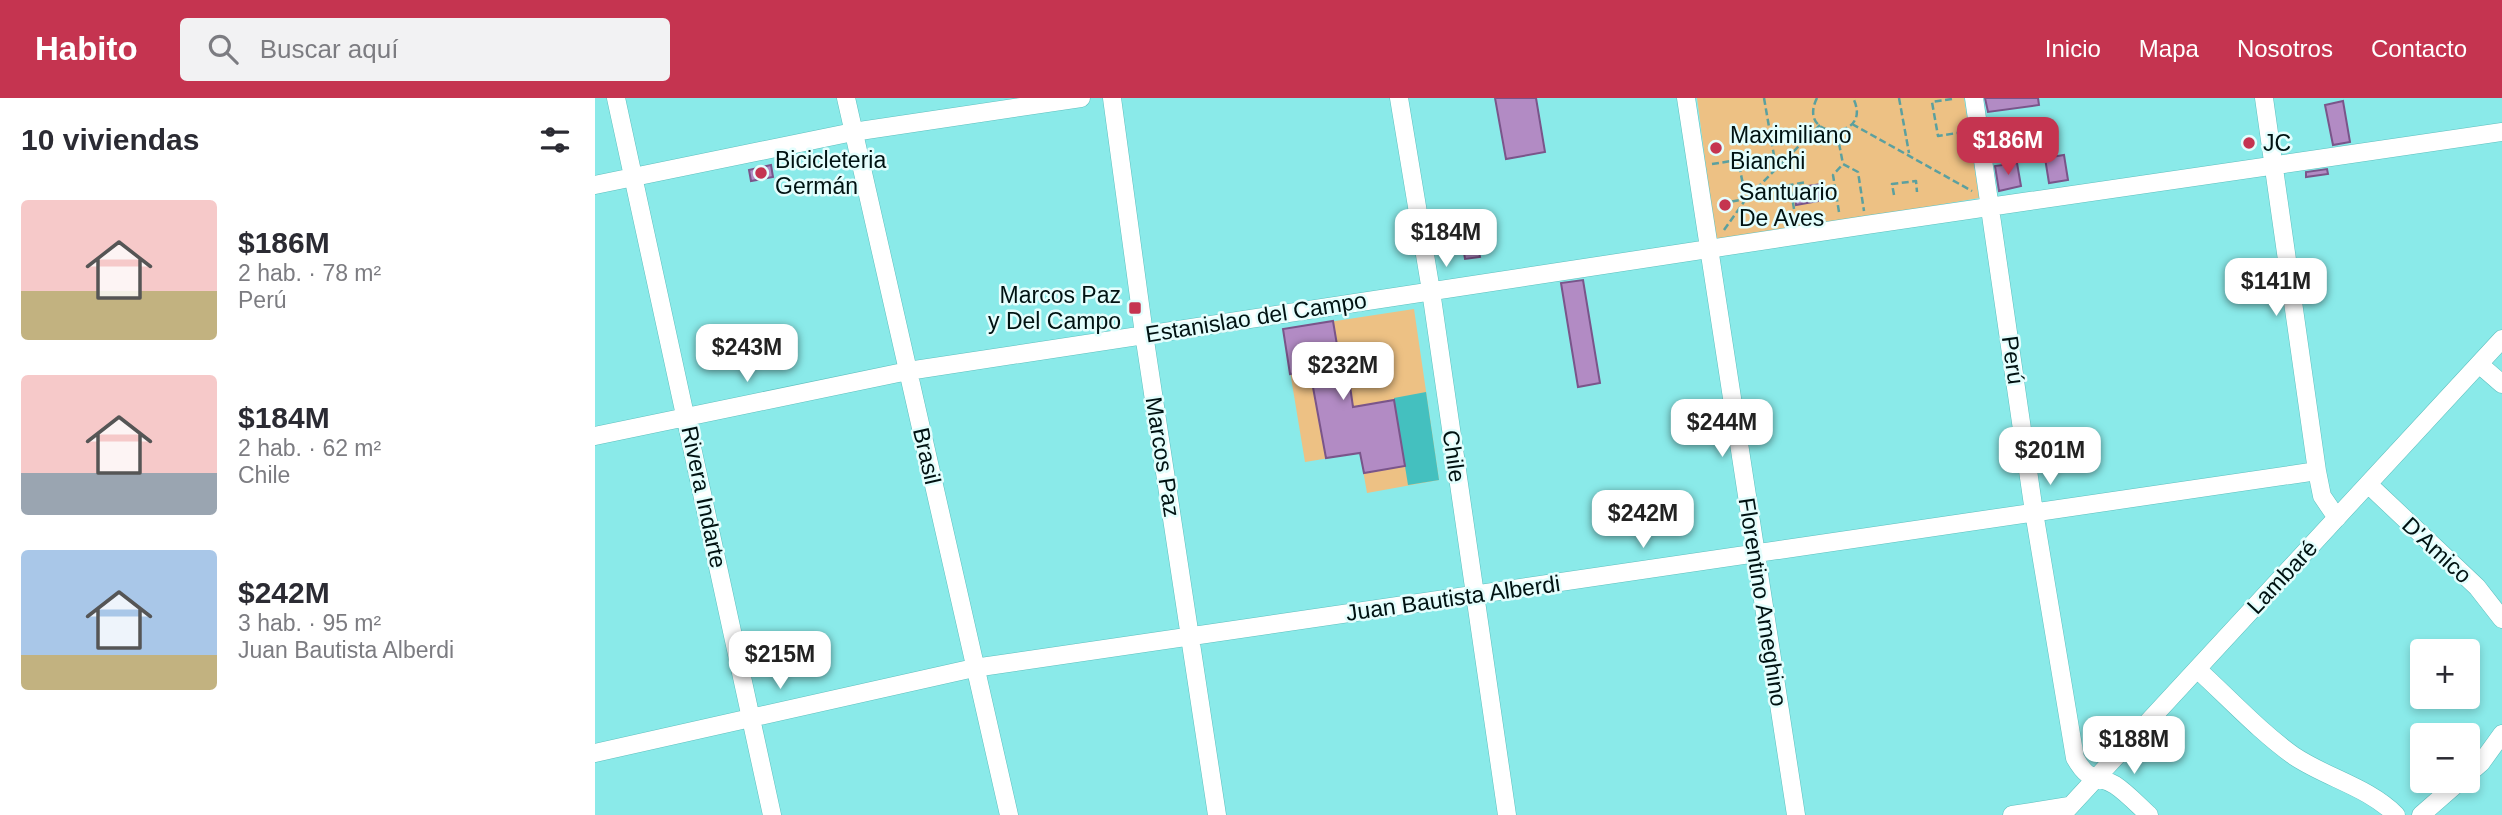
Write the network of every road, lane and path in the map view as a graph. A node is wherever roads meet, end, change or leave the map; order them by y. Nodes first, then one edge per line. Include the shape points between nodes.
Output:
1 (616, 98) edge
2 (845, 98) edge
3 (1081, 98) edge
4 (1112, 98) edge
5 (1399, 98) edge
6 (1686, 98) edge
7 (1765, 98) edge
8 (1810, 98) edge
9 (1853, 98) edge
10 (1899, 98) edge
11 (1974, 98) edge
12 (2264, 98) edge
13 (1952, 99) edge
14 (1816, 100) edge
15 (1852, 124) junction
16 (1819, 125) junction
17 (853, 132) junction
18 (1837, 132) junction
19 (2502, 132) edge
20 (1957, 133) dead end
21 (1909, 155) junction
22 (1711, 164) dead end
23 (1843, 164) junction
24 (2274, 166) junction
25 (1776, 167) junction
26 (634, 176) junction
27 (1807, 182) dead end
28 (595, 185) edge
29 (1917, 192) dead end
30 (1894, 195) dead end
31 (1746, 199) junction
32 (1718, 204) dead end
33 (1991, 207) junction
34 (1794, 209) dead end
35 (1866, 225) junction
36 (1842, 229) junction
37 (1710, 249) junction
38 (1431, 291) junction
39 (1145, 334) junction
40 (2502, 339) edge
41 (2479, 364) junction
42 (908, 371) junction
43 (2502, 384) edge
44 (687, 416) junction
45 (595, 436) edge
46 (2317, 471) junction
47 (2368, 484) junction
48 (2034, 512) junction
49 (2337, 518) junction
50 (1756, 553) junction
51 (1474, 595) junction
52 (2502, 620) edge
53 (1190, 636) junction
54 (974, 668) junction
55 (2197, 669) junction
56 (750, 718) junction
57 (2502, 734) edge
58 (595, 752) edge
59 (2480, 763) edge
60 (2096, 780) junction
61 (2446, 793) edge
62 (2066, 811) edge
63 (772, 815) edge
64 (1009, 815) edge
65 (1217, 815) edge
66 (1507, 815) edge
67 (1795, 815) edge
68 (2012, 815) edge
69 (2149, 815) edge
70 (2396, 815) edge
71 (2421, 815) edge

1 - 26 street, Rivera Indarte
2 - 17 street, Brasil
3 - 17 street
4 - 39 street, Marcos Paz
5 - 38 street, Chile
6 - 37 street, Florentino Ameghino
7 - 25 path
8 - 14 path
9 - 15 path via 1857,110
10 - 21 path
11 - 33 street, Perú
12 - 24 street
13 - 20 path via 1933,102 1936,125 1938,136
14 - 16 path via 1814,114
15 - 18 path
15 - 21 path
16 - 18 path
16 - 25 path
17 - 26 street
17 - 42 street, Brasil
18 - 23 path
19 - 24 street, Estanislao del Campo
21 - 33 path via 1965,185
22 - 31 path via 1738,160
23 - 35 path via 1857,172
23 - 36 path via 1833,174
24 - 33 street, Estanislao del Campo
24 - 46 street
25 - 31 path
26 - 28 street
26 - 44 street, Rivera Indarte
27 - 34 path via 1790,185
29 - 30 path via 1916,181 1892,184
31 - 32 path
31 - 37 path
33 - 35 street, Estanislao del Campo
33 - 48 street, Perú
35 - 36 street, Estanislao del Campo
36 - 37 street, Estanislao del Campo
37 - 38 street, Estanislao del Campo
37 - 50 street, Florentino Ameghino
38 - 39 street, Estanislao del Campo
38 - 51 street, Chile
39 - 42 street, Estanislao del Campo
39 - 53 street, Marcos Paz
40 - 41 street, Lambaré
41 - 43 street
41 - 47 street, Lambaré
42 - 44 street, Estanislao del Campo
42 - 54 street, Brasil
44 - 45 street, Estanislao del Campo
44 - 56 street, Rivera Indarte
46 - 48 street, Juan Bautista Alberdi
46 - 49 street via 2322,496
47 - 49 street, Lambaré
47 - 52 street, D'Amico via 2477,587
48 - 50 street, Juan Bautista Alberdi
48 - 60 street, Perú via 2075,758
49 - 55 street, Lambaré
50 - 51 street, Juan Bautista Alberdi
50 - 67 street, Florentino Ameghino
51 - 53 street, Juan Bautista Alberdi
51 - 66 street, Chile
53 - 54 street, Juan Bautista Alberdi
53 - 65 street, Marcos Paz
54 - 56 street, Juan Bautista Alberdi
54 - 64 street, Brasil
55 - 60 street, Lambaré
55 - 70 street via 2293,755 2373,797
56 - 58 street, Juan Bautista Alberdi
56 - 63 street, Rivera Indarte
57 - 59 street
60 - 62 street, Lambaré
60 - 69 street via 2116,786
61 - 71 street
62 - 68 street

